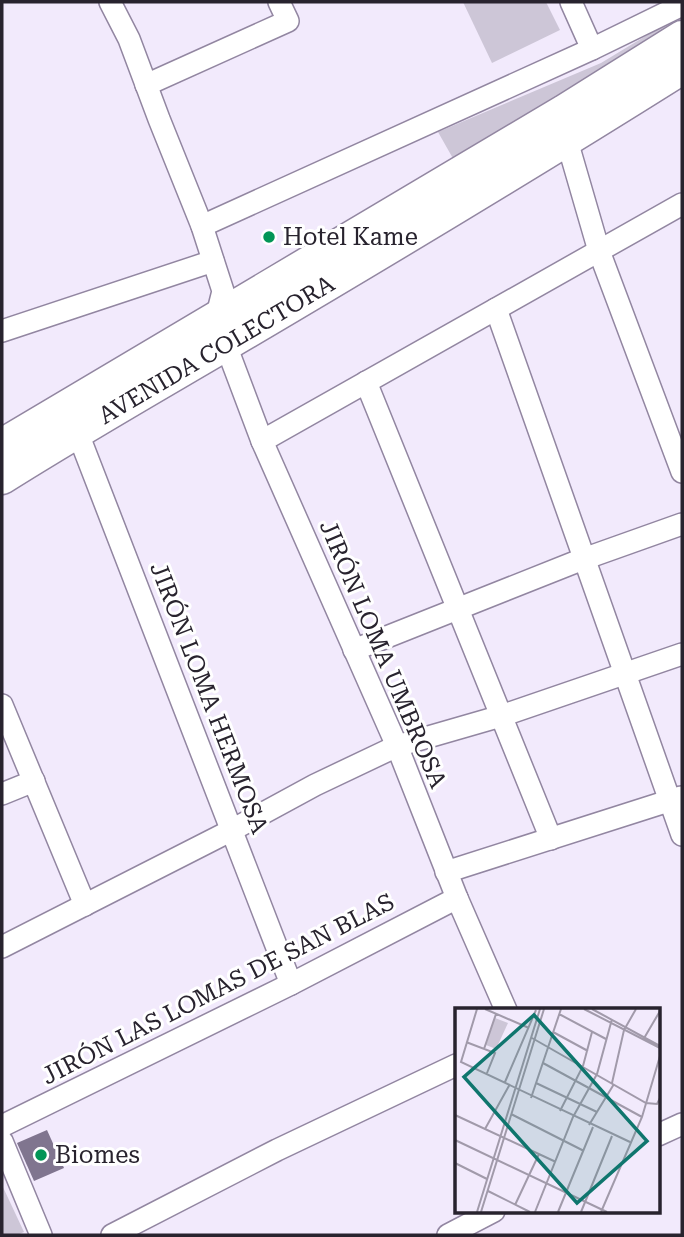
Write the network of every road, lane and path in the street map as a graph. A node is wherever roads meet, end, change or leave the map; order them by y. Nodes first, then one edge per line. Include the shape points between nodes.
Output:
1 (110, 2) edge
2 (279, 2) edge
3 (571, 2) edge
4 (682, 5) edge
5 (682, 37) edge
6 (592, 49) junction
7 (682, 68) edge
8 (146, 85) junction
9 (563, 127) junction
10 (682, 204) edge
11 (202, 226) junction
12 (599, 251) junction
13 (214, 261) junction
14 (496, 309) junction
15 (2, 331) edge
16 (221, 331) junction
17 (366, 382) junction
18 (76, 431) junction
19 (262, 441) junction
20 (2, 445) edge
21 (682, 472) edge
22 (2, 478) edge
23 (682, 524) edge
24 (584, 559) junction
25 (458, 610) junction
26 (354, 650) junction
27 (682, 654) edge
28 (626, 674) junction
29 (2, 705) edge
30 (502, 716) junction
31 (397, 746) junction
32 (34, 781) junction
33 (2, 794) edge
34 (676, 799) edge
35 (232, 830) junction
36 (682, 835) edge
37 (551, 839) junction
38 (446, 872) junction
39 (457, 898) junction
40 (85, 905) junction
41 (2, 947) edge
42 (291, 984) junction
43 (505, 1008) edge
44 (455, 1066) edge
45 (682, 1124) edge
46 (2, 1126) edge
47 (660, 1134) edge
48 (2, 1141) edge
49 (492, 1212) edge
50 (41, 1235) edge
51 (112, 1235) edge
52 (447, 1235) edge

1 - 8 street
2 - 8 street via 288,21
3 - 6 street
4 - 6 street
5 - 9 street, AVENIDA COLECTORA
6 - 11 street
7 - 9 street, AVENIDA COLECTORA
8 - 11 street
9 - 12 street
9 - 16 street, AVENIDA COLECTORA
10 - 12 street
11 - 13 street
12 - 14 street
12 - 21 street
13 - 15 street
13 - 16 street via 223,291
14 - 17 street
14 - 24 street
16 - 18 street, AVENIDA COLECTORA
16 - 19 street, JIRÓN LOMA UMBROSA
16 - 20 street, AVENIDA COLECTORA
17 - 19 street
17 - 25 street
18 - 22 street, AVENIDA COLECTORA
18 - 35 street, JIRÓN LOMA HERMOSA
19 - 26 street, JIRÓN LOMA UMBROSA
23 - 24 street
24 - 25 street
24 - 28 street
25 - 26 street
25 - 30 street
26 - 31 street, JIRÓN LOMA UMBROSA
27 - 28 street
28 - 30 street
28 - 34 street
29 - 32 street
30 - 31 street
30 - 37 street
31 - 35 street
31 - 38 street, JIRÓN LOMA UMBROSA
32 - 33 street
32 - 40 street
34 - 36 street
34 - 37 street
35 - 40 street
35 - 42 street, JIRÓN LOMA HERMOSA
37 - 38 street
38 - 39 street, JIRÓN LOMA UMBROSA
39 - 42 street, JIRÓN LAS LOMAS DE SAN BLAS
39 - 43 street, JIRÓN LOMA UMBROSA
40 - 41 street
42 - 46 street, JIRÓN LAS LOMAS DE SAN BLAS
44 - 51 street via 276,1150
45 - 47 street
48 - 50 street
49 - 52 street

